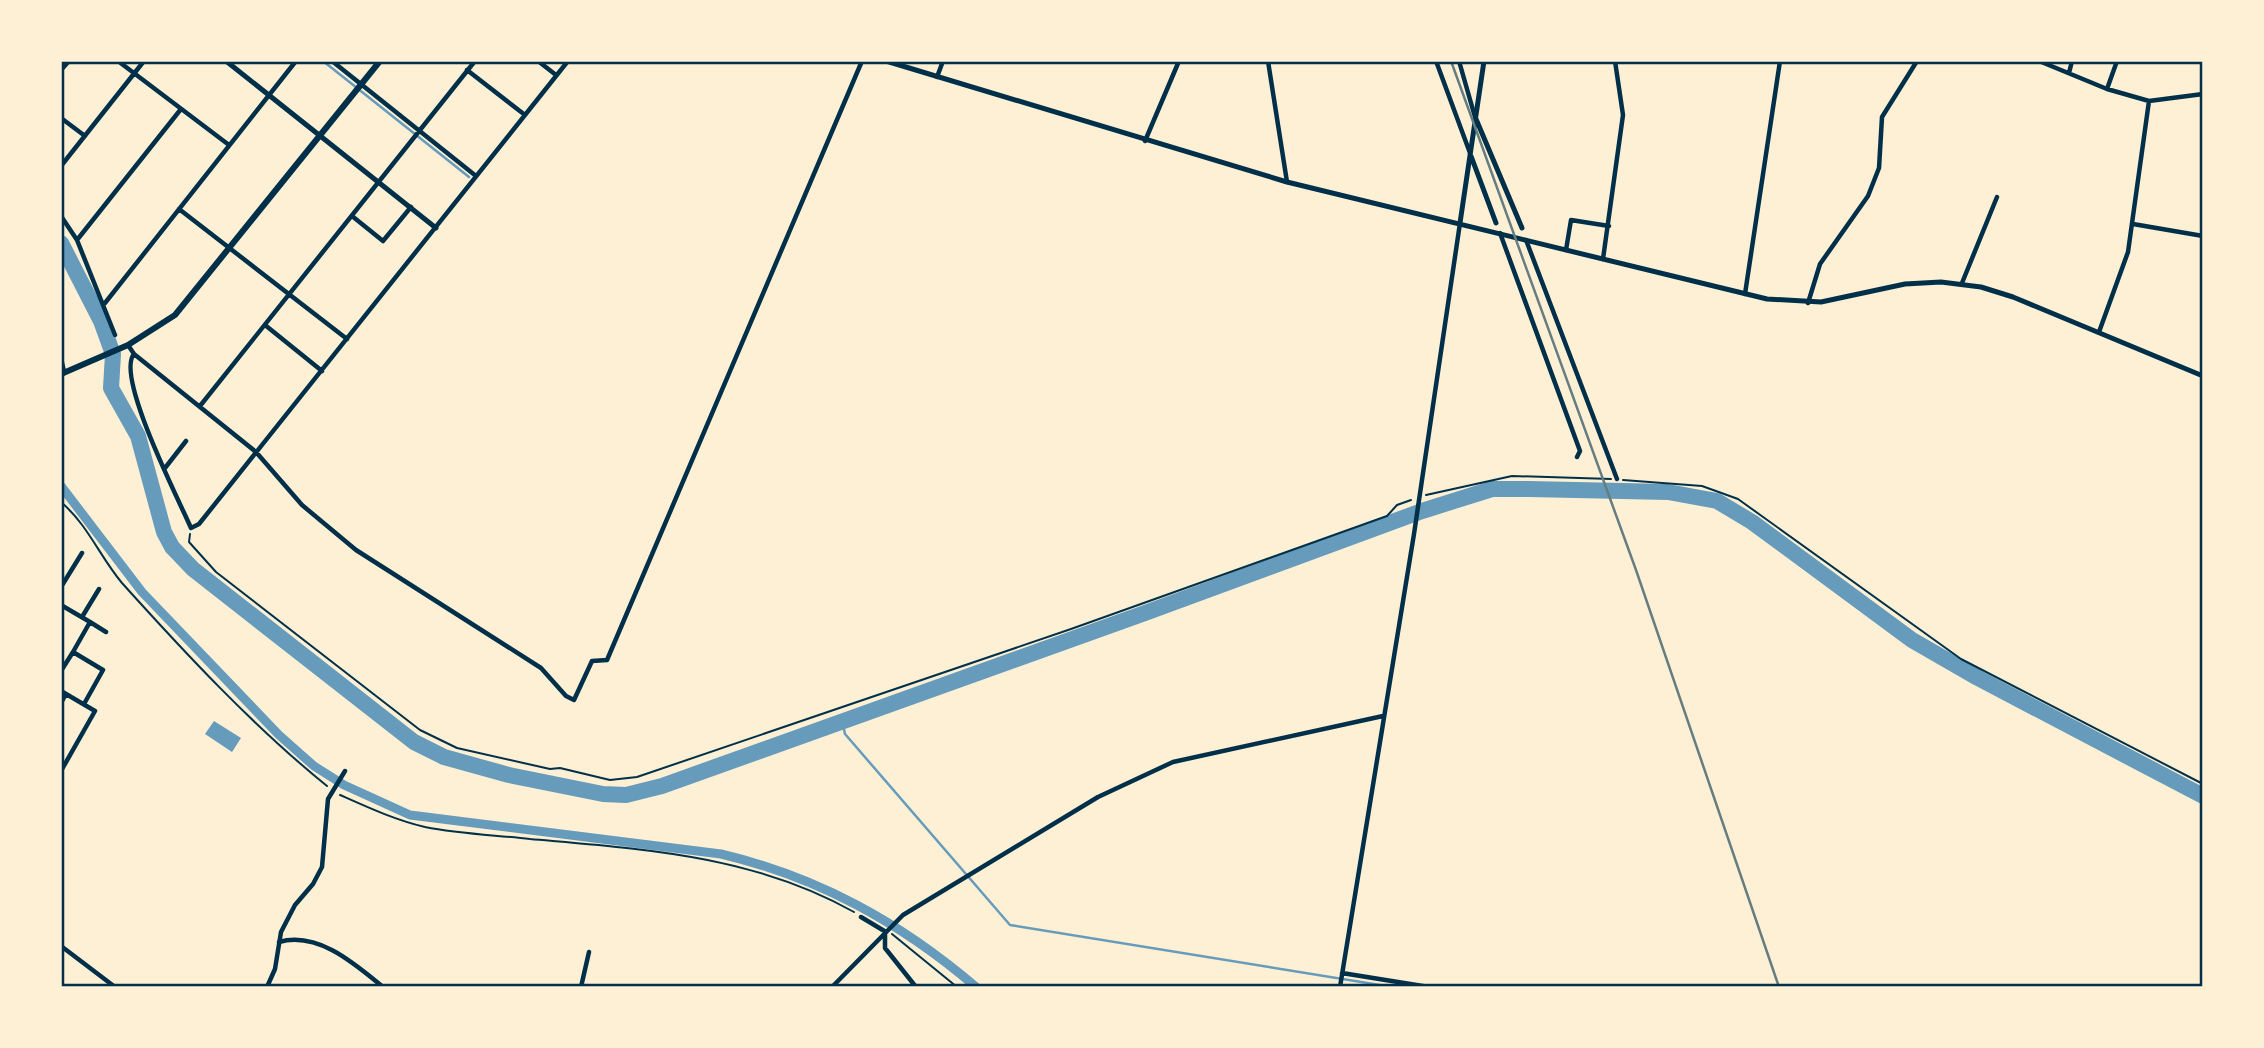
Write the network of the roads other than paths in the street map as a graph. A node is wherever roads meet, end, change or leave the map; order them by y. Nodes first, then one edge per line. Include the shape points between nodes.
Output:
1 (69, 61) edge
2 (118, 61) edge
3 (144, 61) edge
4 (226, 61) edge
5 (296, 61) edge
6 (332, 61) edge
7 (380, 61) edge
8 (475, 61) edge
9 (538, 61) edge
10 (568, 61) edge
11 (862, 61) edge
12 (886, 61) edge
13 (943, 61) edge
14 (1179, 61) edge
15 (1268, 61) edge
16 (1436, 61) edge
17 (1459, 61) edge
18 (1484, 61) edge
19 (1615, 61) edge
20 (1780, 61) edge
21 (1917, 61) edge
22 (2039, 61) edge
23 (2073, 61) edge
24 (2116, 61) edge
25 (61, 70) edge
26 (467, 70) junction
27 (2069, 73) junction
28 (134, 74) junction
29 (556, 75) junction
30 (937, 77) junction
31 (361, 85) junction
32 (2107, 89) junction
33 (2203, 94) edge
34 (269, 95) junction
35 (2149, 101) junction
36 (181, 110) junction
37 (525, 115) junction
38 (61, 118) edge
39 (1476, 119) junction
40 (419, 131) junction
41 (85, 136) junction
42 (321, 136) junction
43 (1145, 141) junction
44 (229, 145) junction
45 (1470, 153) junction
46 (61, 166) edge
47 (476, 176) junction
48 (379, 182) junction
49 (1287, 182) junction
50 (1997, 197) dead end
51 (411, 207) junction
52 (179, 209) junction
53 (61, 216) edge
54 (352, 216) junction
55 (1460, 223) junction
56 (1496, 223) dead end
57 (2133, 224) junction
58 (1609, 226) junction
59 (436, 228) junction
60 (1521, 228) dead end
61 (1500, 232) junction
62 (2203, 236) edge
63 (1525, 239) junction
64 (77, 240) junction
65 (231, 249) junction
66 (1566, 250) junction
67 (1603, 259) junction
68 (1962, 283) junction
69 (290, 294) junction
70 (1745, 294) junction
71 (105, 303) junction
72 (1808, 303) junction
73 (265, 325) junction
74 (2099, 332) junction
75 (116, 335) dead end
76 (347, 339) junction
77 (128, 345) junction
78 (134, 354) junction
79 (61, 359) edge
80 (321, 372) junction
81 (63, 374) edge
82 (2203, 376) edge
83 (200, 406) junction
84 (186, 441) dead end
85 (256, 452) junction
86 (1577, 457) dead end
87 (164, 468) junction
88 (1617, 480) road end
89 (82, 554) dead end
90 (61, 587) edge
91 (99, 589) dead end
92 (61, 605) edge
93 (82, 617) junction
94 (90, 622) junction
95 (106, 632) dead end
96 (73, 652) junction
97 (61, 671) edge
98 (64, 693) edge
99 (61, 703) edge
100 (84, 704) junction
101 (1383, 716) junction
102 (61, 771) edge
103 (343, 774) dead end
104 (861, 917) dead end
105 (889, 931) junction
106 (279, 942) junction
107 (61, 946) edge
108 (589, 952) dead end
109 (1342, 973) junction
110 (115, 987) edge
111 (267, 987) edge
112 (383, 987) edge
113 (581, 987) edge
114 (832, 987) edge
115 (916, 987) edge
116 (1340, 987) edge
117 (1429, 987) edge

1 - 25 street
2 - 28 street
3 - 28 street
4 - 34 street
5 - 34 street
6 - 31 street
7 - 31 main road
8 - 26 street
9 - 29 street
10 - 29 street
11 - 85 street via 607,660 593,661 574,700 541,668 350,546 302,505
12 - 30 street
13 - 30 street
14 - 43 street
15 - 49 street
16 - 45 street
17 - 39 street
18 - 39 street
19 - 58 street via 1623,115
20 - 70 street
21 - 72 street via 1882,117 1879,168 1868,196 1820,264
22 - 27 street
23 - 27 street
24 - 32 street
26 - 37 street
26 - 40 street
27 - 32 street
28 - 36 street
28 - 41 street
29 - 37 street
30 - 43 street
31 - 40 street
31 - 42 main road
32 - 35 street
33 - 35 street
34 - 42 street
34 - 44 street
35 - 57 street
36 - 44 street
36 - 64 street
37 - 47 street
38 - 41 street
39 - 45 street
39 - 60 street
40 - 47 street
40 - 48 street
41 - 46 street
42 - 48 street
42 - 65 main road
43 - 49 street
44 - 52 street
45 - 55 street
45 - 56 street
47 - 59 street
48 - 51 street
48 - 54 street
49 - 55 street
50 - 68 street
51 - 54 street via 383,241
51 - 59 street
52 - 65 street
52 - 71 street
53 - 64 street
54 - 69 street
55 - 61 street
55 - 101 street
57 - 62 street
57 - 74 street via 2120,278
58 - 66 street via 1571,220
58 - 67 street
59 - 76 street
61 - 63 street
61 - 86 street via 1580,451
63 - 66 street
63 - 88 street
64 - 71 street
65 - 69 street
65 - 77 main road via 176,315
66 - 67 street
67 - 70 street
68 - 72 street via 1905,284
68 - 74 street via 1997,291
69 - 73 street
69 - 76 street
70 - 72 street
71 - 75 street
73 - 80 street
73 - 83 street
74 - 82 street
76 - 80 street
77 - 78 street
77 - 81 main road
78 - 83 street
78 - 87 street via 128,366 130,378
79 - 81 street
80 - 85 street
83 - 85 street
84 - 87 street
85 - 87 street via 191,528
89 - 90 street
91 - 93 street
92 - 93 street
93 - 94 street
94 - 95 street
94 - 96 street
96 - 97 street
96 - 100 street via 103,670
98 - 99 street
98 - 100 street
100 - 102 street via 95,711
101 - 105 street via 1173,762 1024,838 897,920
101 - 109 street
103 - 106 street via 327,807 322,867 295,905
104 - 105 street
105 - 114 street
105 - 115 street via 885,948
106 - 111 street
106 - 112 street via 293,938 324,947
107 - 110 street
108 - 113 street
109 - 116 street
109 - 117 street

